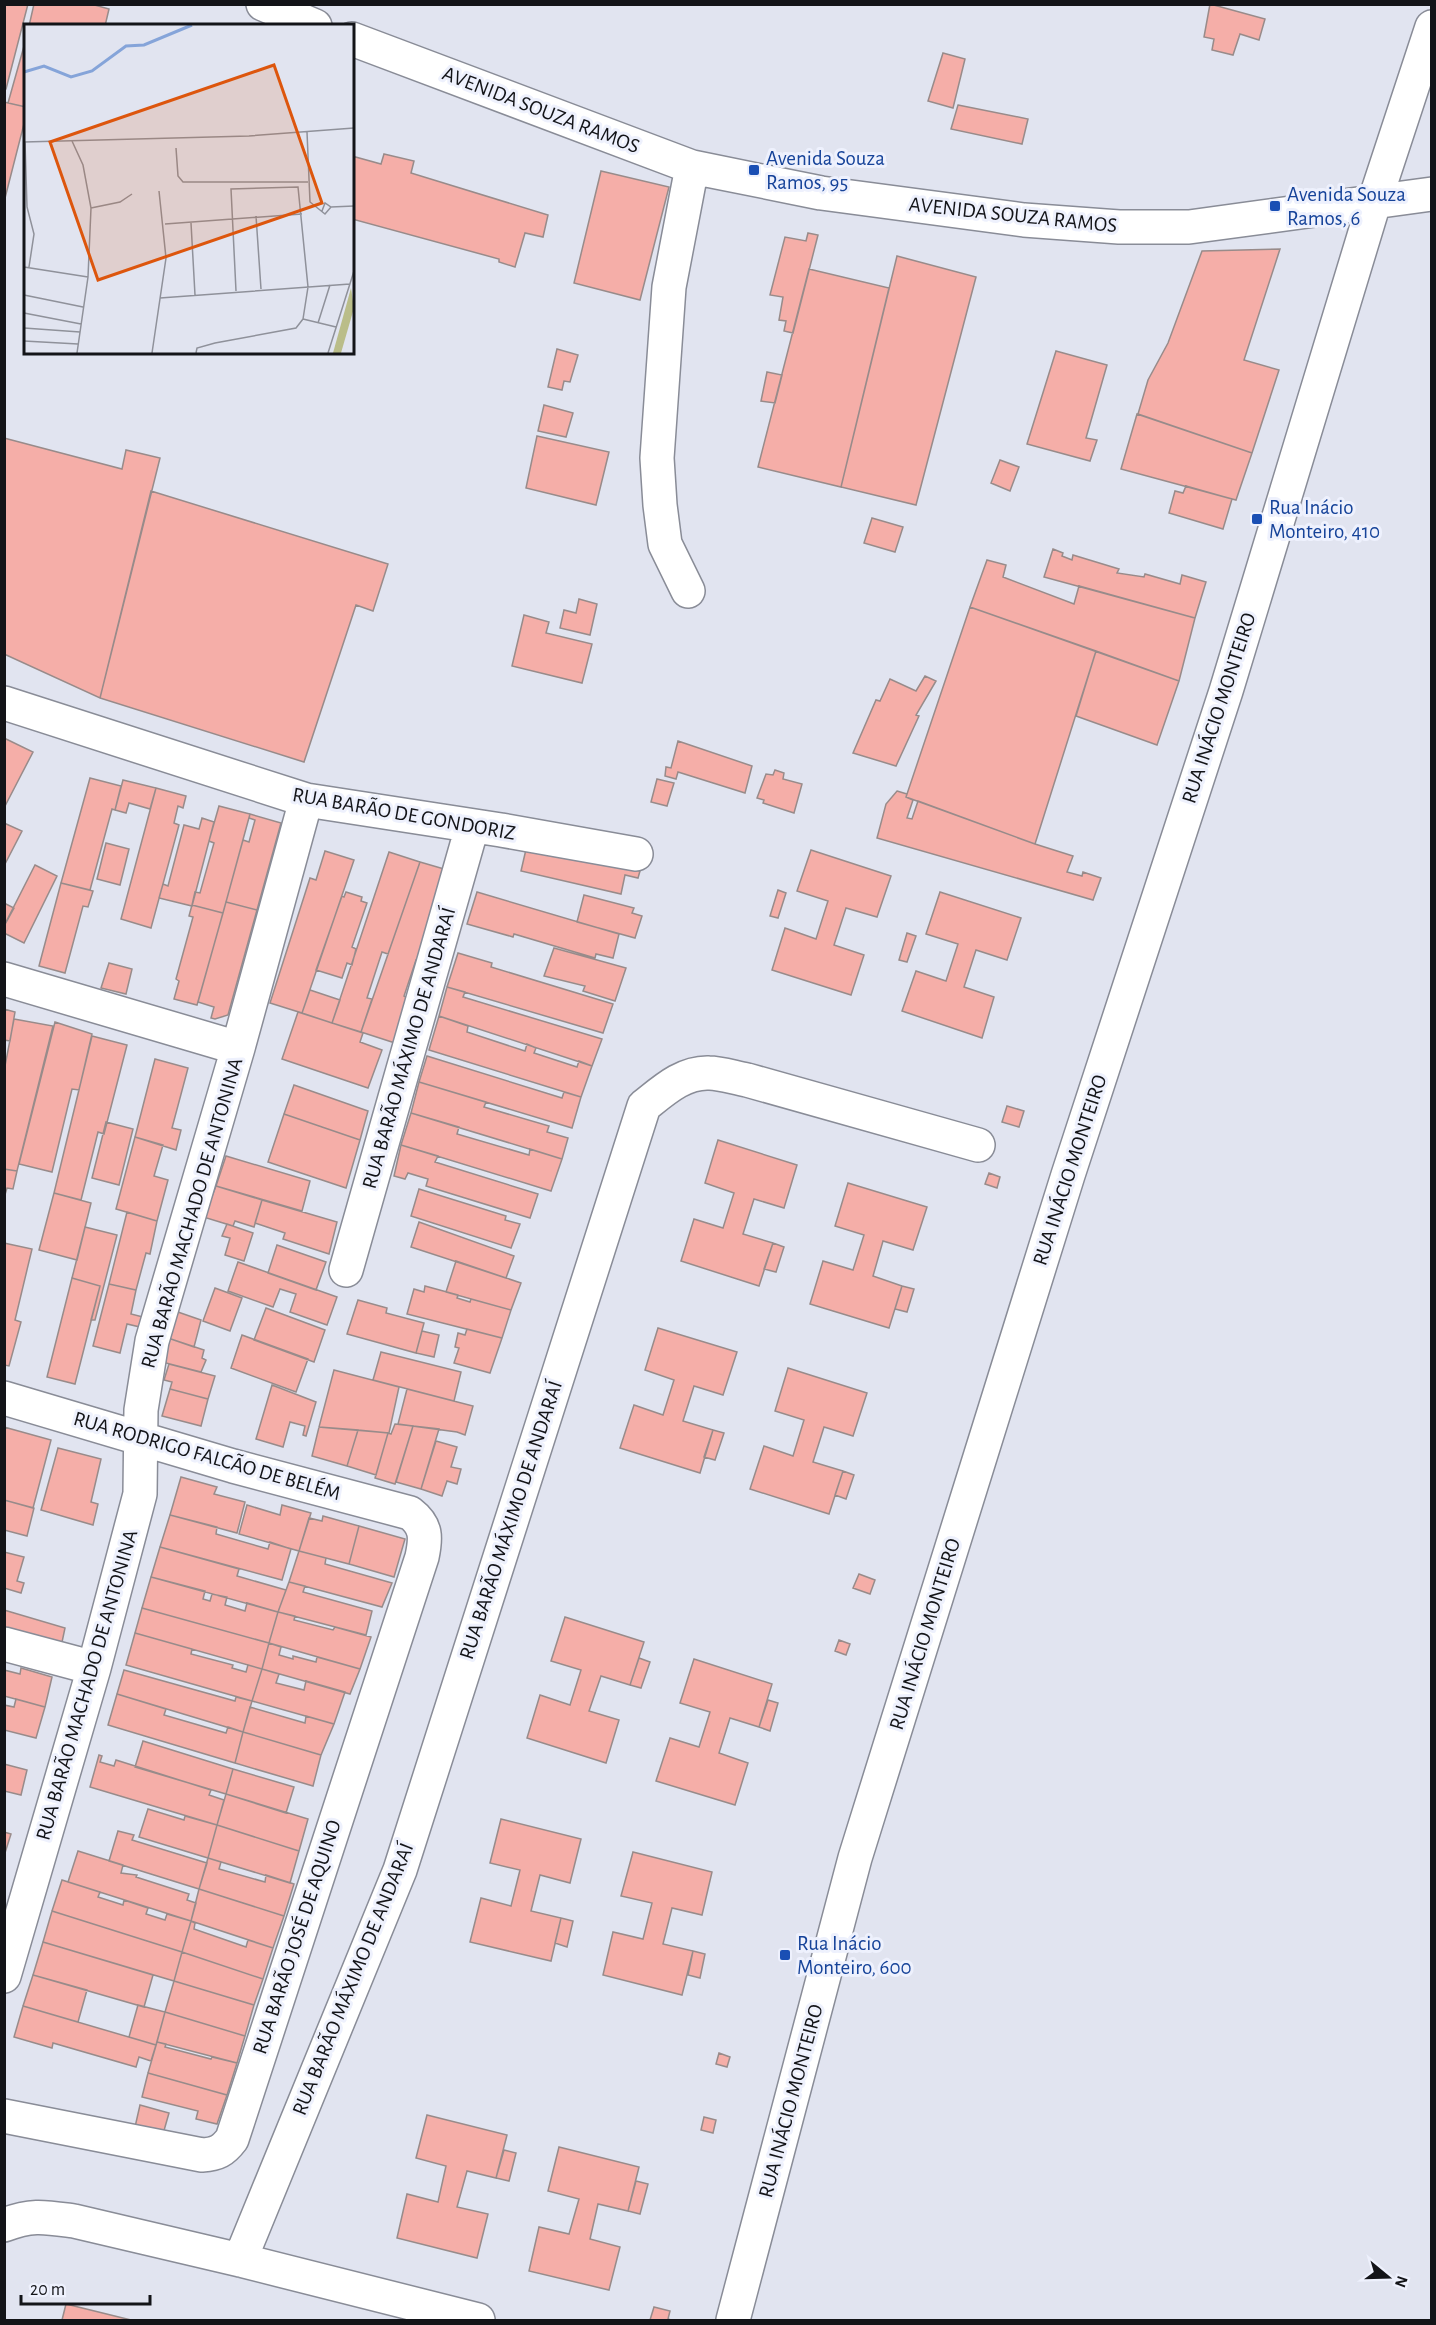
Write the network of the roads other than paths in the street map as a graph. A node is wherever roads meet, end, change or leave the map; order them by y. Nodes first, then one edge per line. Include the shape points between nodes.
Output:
1 (263, 4) edge
2 (310, 24) edge
3 (1431, 27) edge
4 (354, 40) edge
5 (692, 167) junction
6 (1431, 194) edge
7 (1374, 203) junction
8 (688, 591) dead end
9 (4, 703) edge
10 (306, 800) junction
11 (472, 827) junction
12 (636, 854) dead end
13 (4, 979) edge
14 (238, 1048) junction
15 (978, 1144) dead end
16 (346, 1270) dead end
17 (4, 1398) edge
18 (141, 1438) junction
19 (410, 1514) joint
20 (4, 1644) edge
21 (94, 1668) junction
22 (4, 1976) edge
23 (4, 2116) edge
24 (4, 2225) edge
25 (240, 2259) junction
26 (478, 2320) edge
27 (733, 2320) edge

1 - 2 street
3 - 7 street, RUA INÁCIO MONTEIRO
4 - 5 street, AVENIDA SOUZA RAMOS
5 - 7 street, AVENIDA SOUZA RAMOS via 821,193 1024,220 1119,227 1189,227
5 - 8 street via 669,287 657,458 665,544
6 - 7 street, AVENIDA SOUZA RAMOS
7 - 27 street, RUA INÁCIO MONTEIRO via 1226,691 1068,1175 855,1858
9 - 10 street, RUA BARÃO DE GONDORIZ
10 - 11 street, RUA BARÃO DE GONDORIZ
10 - 14 street, RUA BARÃO MACHADO DE ANTONINA
11 - 12 street, RUA BARÃO DE GONDORIZ
11 - 16 street, RUA BARÃO MÁXIMO DE ANDARAÍ
13 - 14 street
14 - 18 street, RUA BARÃO MACHADO DE ANTONINA via 152,1341 141,1410
15 - 25 street, RUA BARÃO MÁXIMO DE ANDARAÍ via 710,1072 688,1075 644,1106 400,1870
17 - 18 street, RUA RODRIGO FALCÃO DE BELÉM
18 - 19 street, RUA RODRIGO FALCÃO DE BELÉM
18 - 21 street, RUA BARÃO MACHADO DE ANTONINA via 140,1494
19 - 23 street, RUA BARÃO JOSÉ DE AQUINO via 424,1528 422,1557 232,2139 225,2149 202,2155
20 - 21 street
21 - 22 street, RUA BARÃO MACHADO DE ANTONINA
24 - 25 street via 23,2218 49,2217
25 - 26 street

